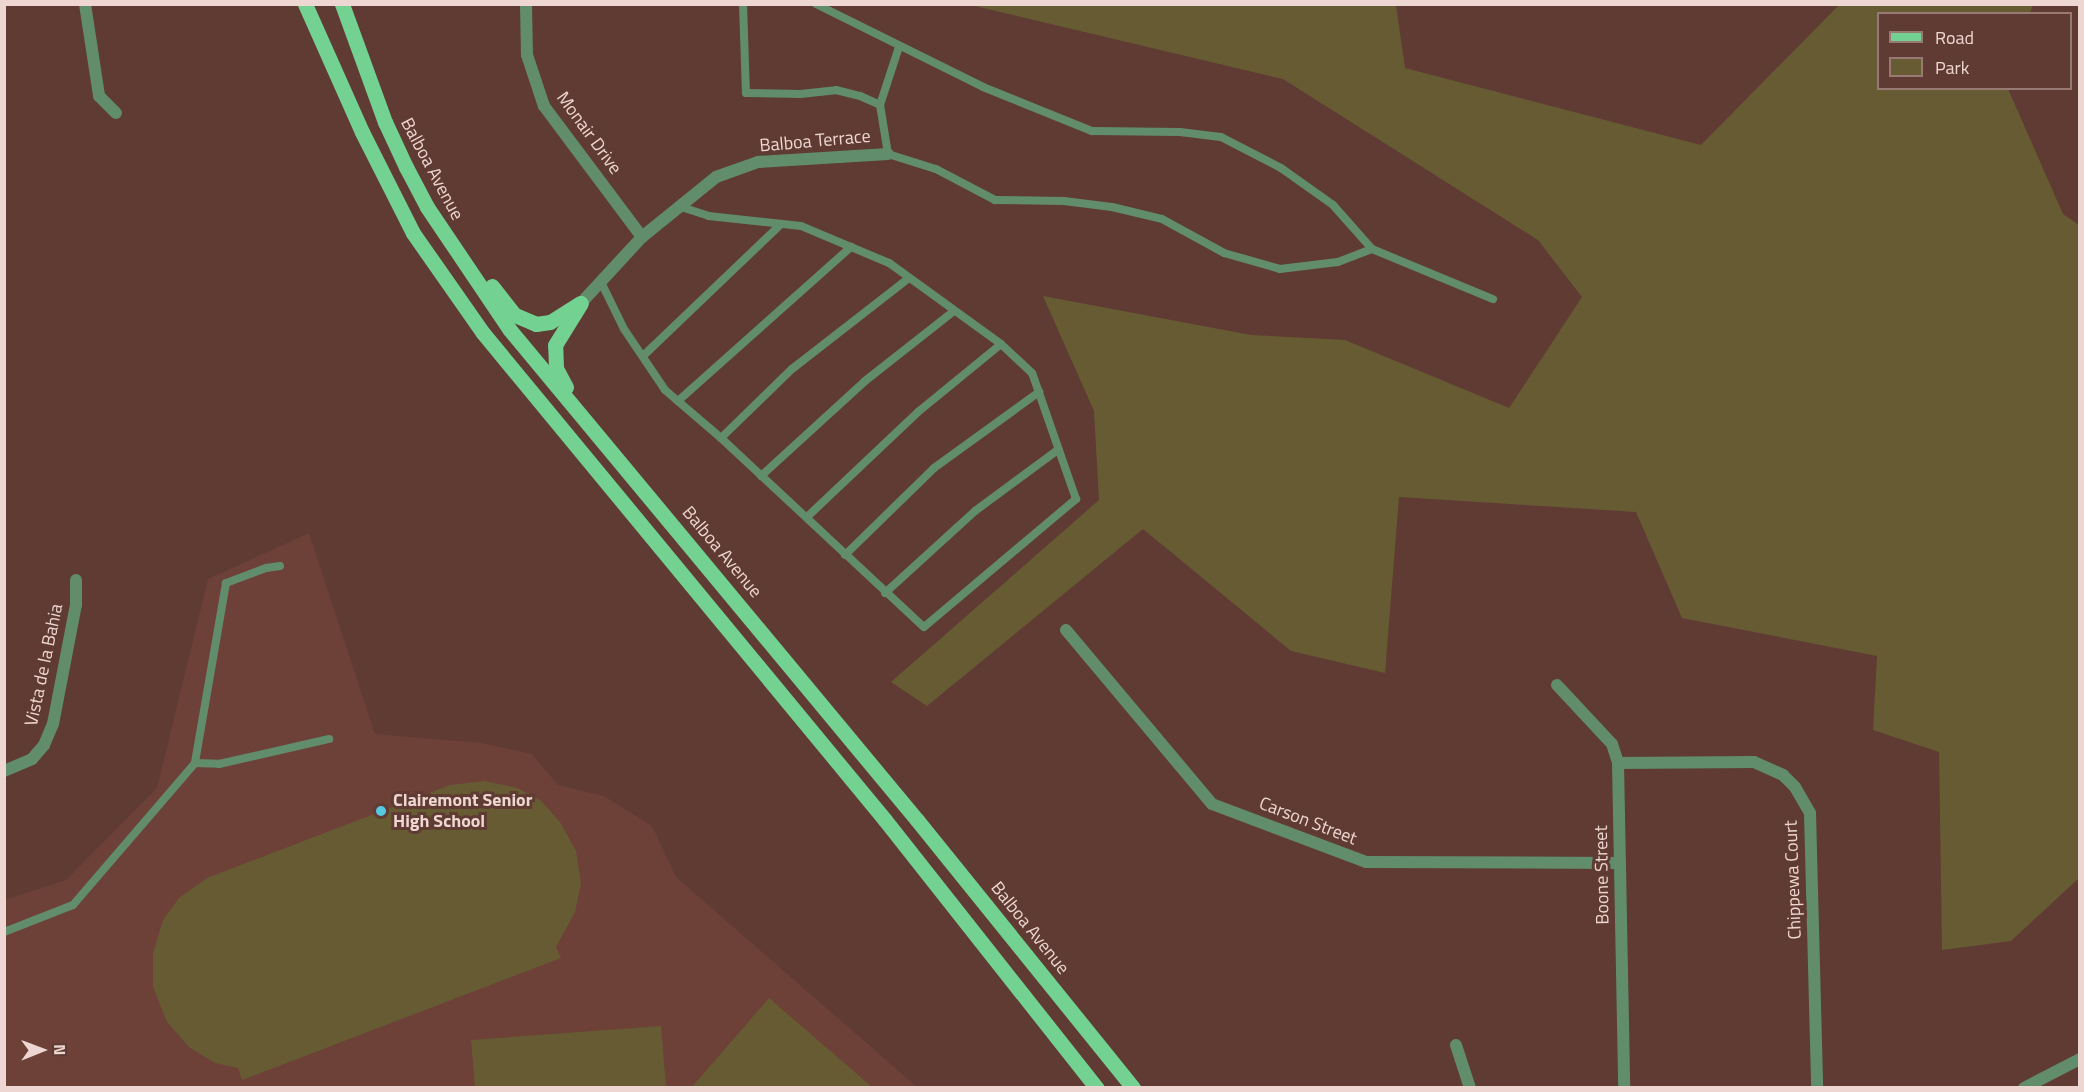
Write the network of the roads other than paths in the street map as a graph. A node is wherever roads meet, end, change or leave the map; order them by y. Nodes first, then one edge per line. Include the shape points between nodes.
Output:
1 (85, 4) edge
2 (305, 4) edge
3 (342, 4) edge
4 (526, 4) edge
5 (743, 4) edge
6 (816, 4) edge
7 (899, 47) junction
8 (880, 105) junction
9 (116, 113) dead end
10 (888, 154) junction
11 (678, 206) junction
12 (780, 224) junction
13 (642, 237) junction
14 (447, 238) junction
15 (851, 247) junction
16 (1372, 249) junction
17 (909, 278) junction
18 (602, 282) junction
19 (1492, 299) dead end
20 (581, 303) junction
21 (954, 311) junction
22 (1001, 344) junction
23 (643, 356) junction
24 (1039, 392) junction
25 (678, 401) junction
26 (721, 438) junction
27 (1059, 449) junction
28 (615, 455) junction
29 (761, 476) junction
30 (807, 517) junction
31 (844, 555) junction
32 (280, 566) dead end
33 (76, 580) dead end
34 (885, 592) junction
35 (1066, 630) dead end
36 (1557, 685) dead end
37 (329, 739) dead end
38 (195, 763) junction
39 (1618, 763) junction
40 (4, 771) edge
41 (1620, 863) junction
42 (4, 932) edge
43 (1456, 1045) dead end
44 (2079, 1059) edge
45 (1097, 1088) edge
46 (1133, 1088) edge
47 (1470, 1088) edge
48 (1624, 1088) edge
49 (1817, 1088) edge
50 (2024, 1088) edge

1 - 9 street via 99,96
2 - 45 main road via 362,132 413,233 483,333 885,820
3 - 14 main road, Balboa Avenue via 385,122
4 - 13 street, Monair Drive via 526,55 544,106
5 - 8 lane via 746,93 836,90
6 - 7 lane
7 - 8 lane
7 - 16 lane via 983,87 1092,131 1180,132 1221,137 1281,168 1333,205
8 - 10 lane
10 - 11 street, Balboa Terrace via 758,162 716,177
10 - 16 lane via 936,169 995,200 1064,201 1162,219 1224,253 1280,269 1338,262
11 - 12 lane via 709,216
11 - 13 street, Balboa Terrace
12 - 15 lane via 801,226
12 - 23 lane
13 - 18 street, Balboa Terrace
14 - 20 main road via 478,265 507,307 522,320 543,324
14 - 28 main road, Balboa Avenue via 510,330
15 - 17 lane via 889,263
15 - 25 lane
16 - 19 lane
17 - 21 lane
17 - 26 lane via 792,369
18 - 20 street, Balboa Terrace
18 - 23 lane via 624,329
20 - 28 main road via 555,345 556,368 563,383 601,429
21 - 22 lane
21 - 29 lane via 865,381
22 - 24 lane via 1032,373
22 - 30 lane via 918,412
23 - 25 lane via 665,390
24 - 27 lane
24 - 31 lane via 934,468
25 - 26 lane
26 - 29 lane
27 - 34 lane via 975,511
27 - 34 lane via 1076,499 924,627
28 - 46 main road, Balboa Avenue
29 - 30 lane
30 - 31 lane
31 - 34 lane
32 - 38 lane via 226,583
33 - 40 street, Vista de la Bahia via 76,605 53,724 44,745 32,759
35 - 41 street, Carson Street via 1212,804 1366,862
36 - 39 street, Boone Street via 1612,744
37 - 38 lane via 219,764
38 - 42 lane via 73,905
39 - 41 street, Boone Street
39 - 49 street, Chippewa Court via 1754,762 1783,775 1795,787 1810,813
41 - 48 street, Boone Street
43 - 47 street
44 - 50 street

